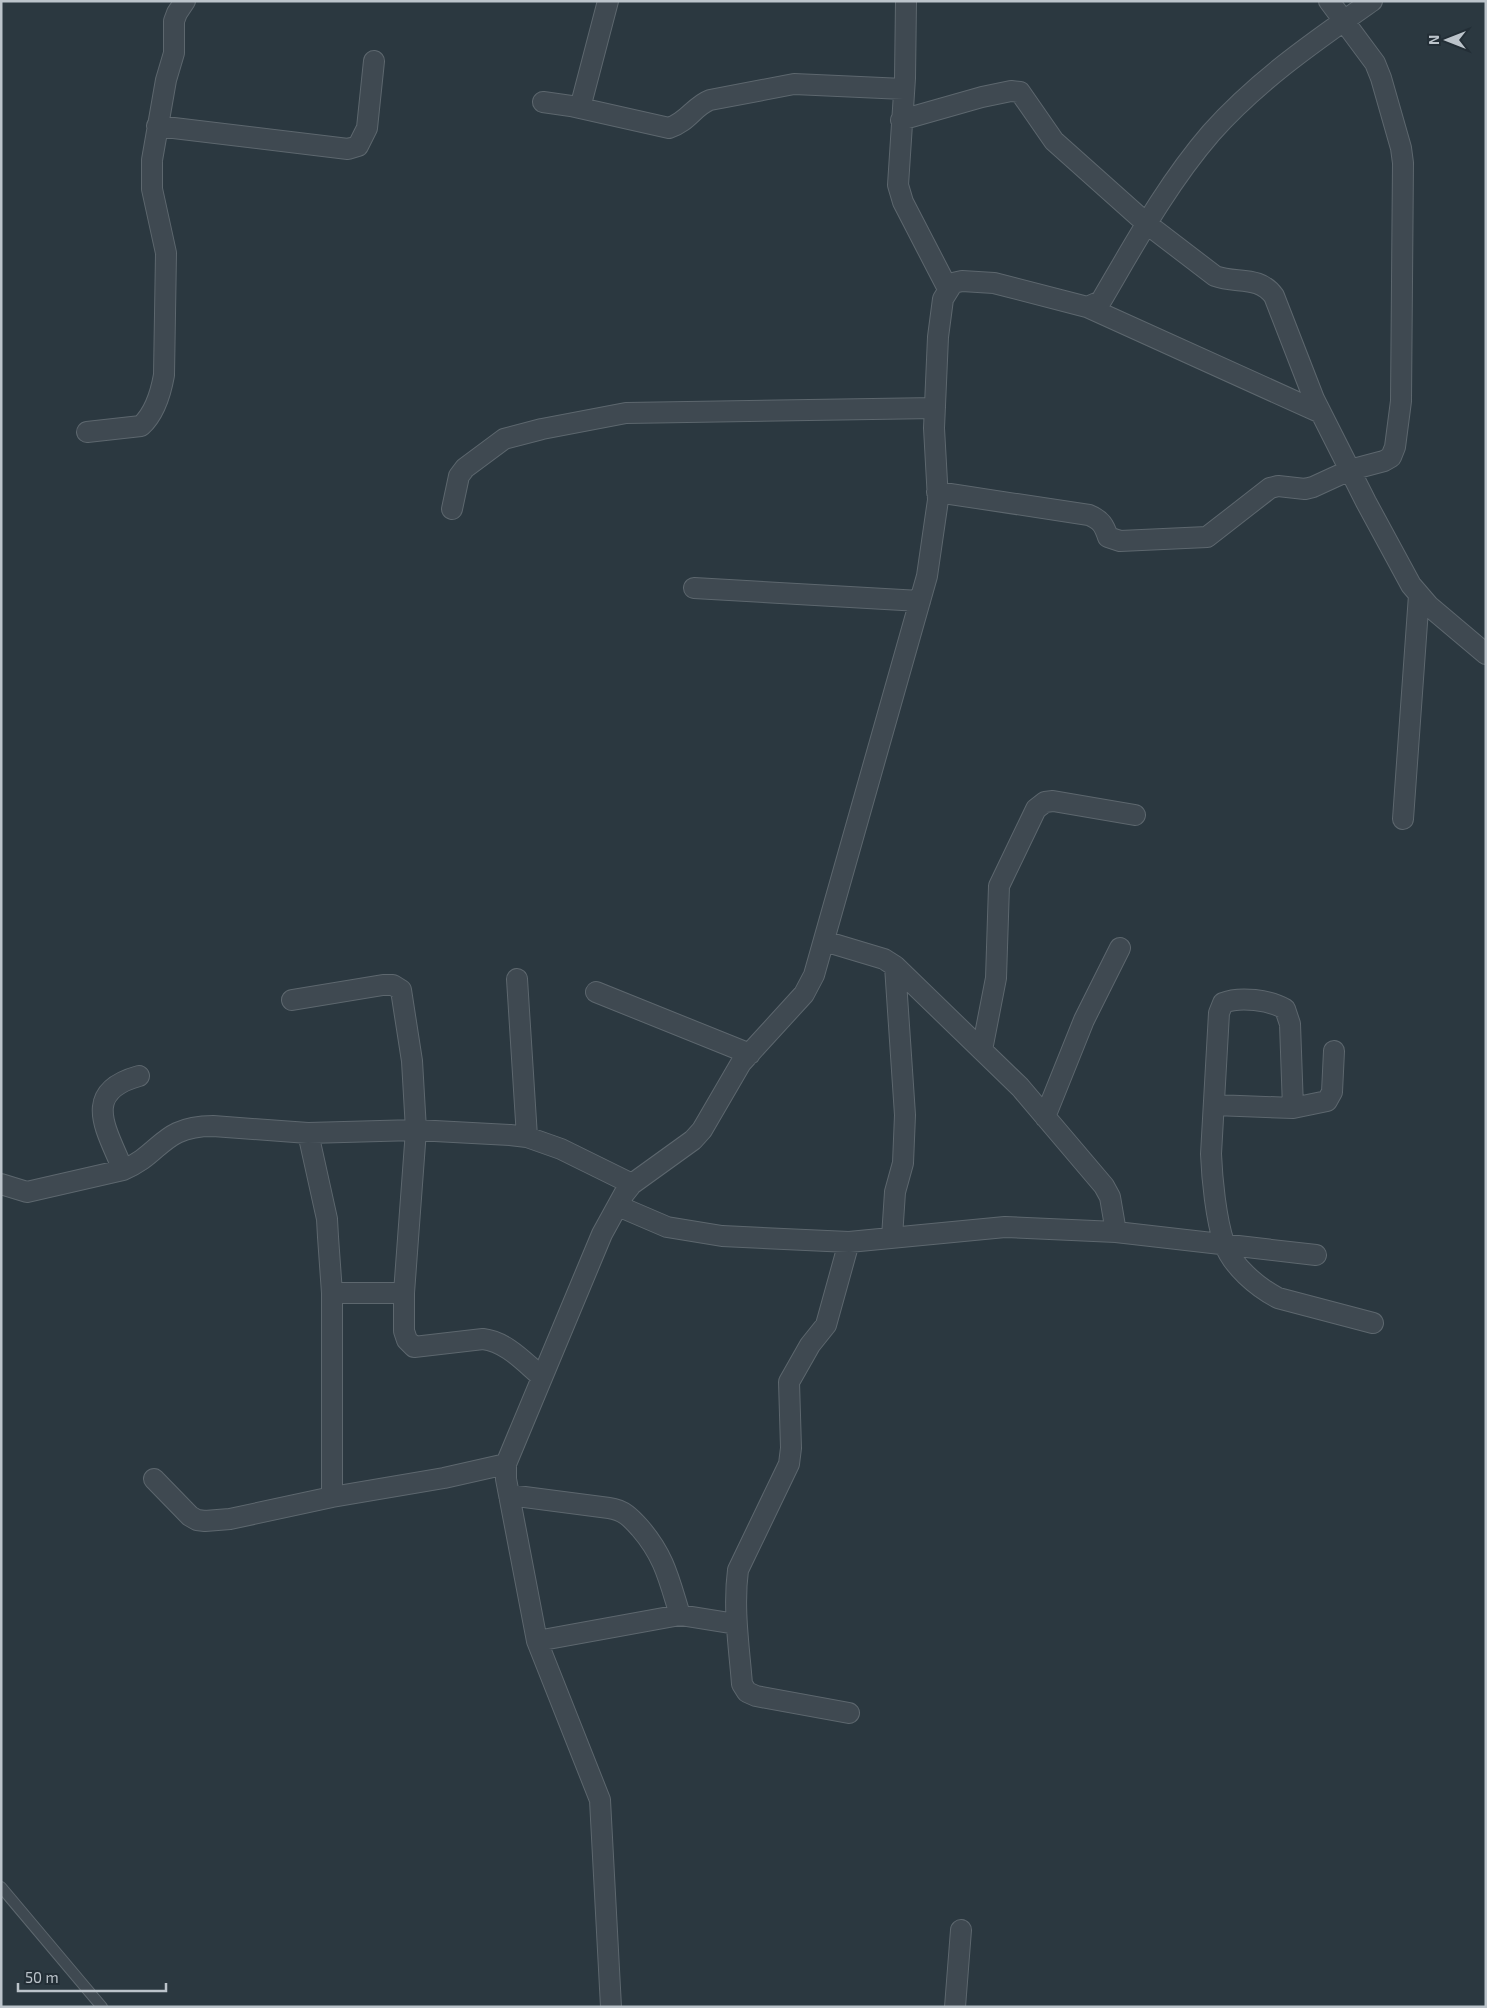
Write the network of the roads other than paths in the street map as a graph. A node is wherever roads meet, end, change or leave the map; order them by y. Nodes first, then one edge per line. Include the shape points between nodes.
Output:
1 (185, 1) edge
2 (608, 1) edge
3 (906, 1) edge
4 (1329, 1) edge
5 (1372, 1) edge
6 (1344, 20) junction
7 (374, 61) dead end
8 (904, 89) junction
9 (543, 102) dead end
10 (580, 108) junction
11 (901, 120) junction
12 (157, 126) junction
13 (1147, 224) junction
14 (948, 289) junction
15 (1088, 307) junction
16 (935, 408) junction
17 (1321, 413) junction
18 (87, 432) dead end
19 (1350, 470) junction
20 (937, 492) junction
21 (452, 509) dead end
22 (694, 588) dead end
23 (1419, 596) junction
24 (920, 601) junction
25 (1486, 654) edge
26 (1135, 816) dead end
27 (1403, 819) dead end
28 (824, 941) junction
29 (1120, 948) dead end
30 (895, 966) junction
31 (517, 979) dead end
32 (596, 992) dead end
33 (292, 1000) dead end
34 (982, 1050) junction
35 (1334, 1051) dead end
36 (750, 1054) junction
37 (140, 1076) dead end
38 (1214, 1105) junction
39 (1293, 1108) junction
40 (1045, 1117) junction
41 (416, 1130) junction
42 (308, 1133) junction
43 (527, 1137) junction
44 (122, 1170) junction
45 (1, 1184) edge
46 (632, 1184) junction
47 (618, 1206) junction
48 (1116, 1232) junction
49 (892, 1237) junction
50 (849, 1242) junction
51 (1224, 1244) junction
52 (1316, 1255) dead end
53 (332, 1293) junction
54 (404, 1293) junction
55 (1373, 1323) dead end
56 (542, 1377) junction
57 (506, 1464) junction
58 (154, 1479) dead end
59 (509, 1495) junction
60 (332, 1496) junction
61 (680, 1615) junction
62 (736, 1624) junction
63 (537, 1641) junction
64 (849, 1713) dead end
65 (1, 1888) edge
66 (961, 1930) dead end
67 (102, 2007) edge
68 (612, 2007) edge
69 (955, 2007) edge

1 - 12 street via 174,21 174,52
2 - 10 street
3 - 8 street
4 - 6 street
5 - 6 street
6 - 13 street via 1282,66 1213,131 1164,194
6 - 19 street via 1381,78 1403,163 1403,387 1395,447 1384,461
7 - 12 street via 366,128 358,146 348,149
8 - 10 street via 783,86 701,103 690,116 669,128
8 - 11 street
9 - 10 street
11 - 13 street via 982,97 1020,92 1054,141
11 - 14 street via 898,185 903,202
12 - 18 street via 152,188 166,253 161,390 147,421 141,426
13 - 15 street via 1101,301
13 - 17 street via 1215,276 1228,281 1251,280 1268,288
14 - 15 street via 953,283 982,281
14 - 16 street via 943,299 940,322
15 - 17 street
16 - 20 street
16 - 21 street via 626,413 542,429 504,438 465,468 459,476
17 - 19 street
19 - 20 street via 1305,489 1270,488 1212,534 1198,538 1113,540 1099,519 1089,515
19 - 23 street
20 - 24 street via 937,511
22 - 24 street
23 - 25 street
23 - 27 street
24 - 28 street
26 - 34 street via 1053,801 1045,802 1036,809 999,886 996,978
28 - 30 street via 884,959
28 - 36 street via 814,975 804,994
29 - 40 street via 1084,1020
30 - 34 street
30 - 49 street via 905,1115 903,1163 895,1192
31 - 43 street
32 - 36 street
33 - 41 street via 383,985 393,985 401,990 412,1061
34 - 40 street
35 - 39 street via 1332,1092 1327,1101
36 - 46 street via 741,1063 693,1140
37 - 44 street via 116,1085 103,1101 101,1111
38 - 39 street
38 - 39 street via 1219,1013 1223,1003 1239,1000 1277,1004 1286,1009 1290,1024
38 - 51 street via 1212,1174
40 - 48 street via 1104,1186 1110,1197
41 - 42 street
41 - 43 street
41 - 54 street
42 - 44 street via 198,1126 171,1134 134,1165
42 - 53 street via 327,1219
43 - 46 street via 576,1155
44 - 45 street via 27,1192
46 - 47 street
47 - 50 street via 667,1227 711,1235
47 - 56 street via 602,1234
48 - 49 street via 1005,1227
48 - 51 street
49 - 50 street
50 - 62 street via 826,1325 810,1345 789,1382 789,1464 738,1570
51 - 52 street
51 - 55 street via 1244,1271 1265,1291 1278,1298
53 - 54 street
53 - 60 street
54 - 56 street via 404,1331 414,1347 494,1340
56 - 57 street
57 - 59 street
57 - 60 street via 444,1478
58 - 60 street via 190,1516 205,1521 244,1517
59 - 61 street via 618,1509 628,1515 661,1555
59 - 63 street
61 - 62 street
61 - 63 street
62 - 64 street via 742,1684 747,1692
63 - 68 street via 600,1800
65 - 67 lane
66 - 69 street

